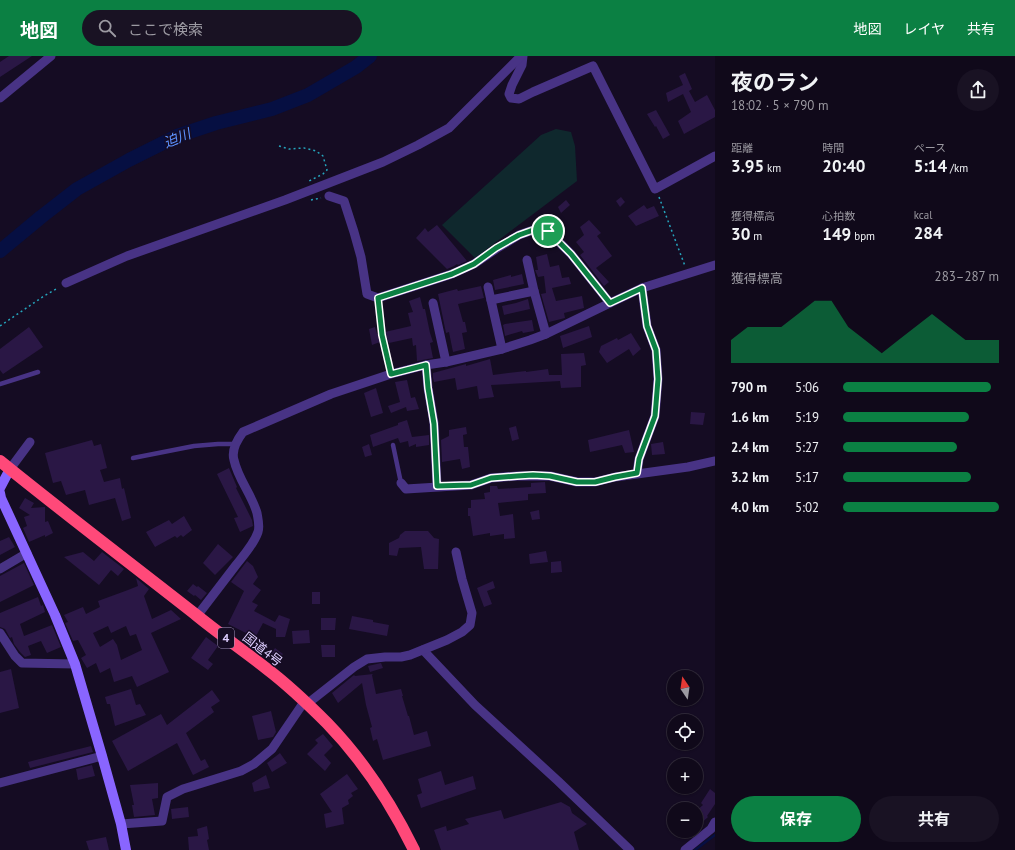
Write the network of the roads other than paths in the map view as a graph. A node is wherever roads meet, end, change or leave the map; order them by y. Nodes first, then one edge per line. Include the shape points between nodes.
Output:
1 (51, 56) edge
2 (522, 56) edge
3 (0, 98) edge
4 (715, 156) edge
5 (329, 196) dead end
6 (528, 260) dead end
7 (715, 265) edge
8 (66, 283) road end
9 (488, 288) dead end
10 (642, 288) junction
11 (534, 291) junction
12 (378, 298) junction
13 (490, 300) junction
14 (433, 303) dead end
15 (610, 303) junction
16 (546, 334) junction
17 (502, 349) junction
18 (446, 362) junction
19 (426, 365) junction
20 (38, 372) dead end
21 (391, 374) junction
22 (0, 384) edge
23 (30, 442) dead end
24 (236, 444) junction
25 (394, 445) dead end
26 (133, 458) dead end
27 (715, 461) edge
28 (3, 463) edge
29 (637, 473) junction
30 (401, 483) joint
31 (437, 486) junction
32 (0, 488) edge
33 (0, 493) edge
34 (456, 552) dead end
35 (27, 553) junction
36 (0, 569) edge
37 (197, 616) junction
38 (0, 633) edge
39 (423, 650) junction
40 (75, 664) junction
41 (306, 703) junction
42 (102, 756) junction
43 (0, 783) edge
44 (715, 822) edge
45 (121, 824) junction
46 (126, 850) edge
47 (414, 850) edge
48 (630, 850) edge
49 (685, 850) edge

1 - 3 street
2 - 4 street via 522,65 509,94 512,98 519,99 594,66 656,189
2 - 8 street via 449,128 418,145 383,162 127,256
5 - 12 street via 344,201 361,257 367,294
6 - 11 street
7 - 10 street
9 - 13 street
10 - 15 street
10 - 29 street via 647,326 656,350 658,379 655,416 639,459
11 - 13 street
11 - 16 street
12 - 15 street via 452,274 474,264 519,235 536,229 548,231 571,254
12 - 21 lane via 382,335
13 - 17 street
14 - 18 street
15 - 16 street
16 - 17 street
17 - 18 street
18 - 19 street
19 - 21 street
19 - 31 street via 434,424
20 - 22 lane
21 - 24 street via 331,394 251,428 243,432
23 - 28 street
24 - 26 lane via 194,446
24 - 37 street via 234,460 255,505 258,531 252,544
25 - 30 lane
27 - 29 street
28 - 32 street
28 - 37 highway, 国道4号 / 4
29 - 31 street via 595,482 577,482 533,475 491,478 471,485
30 - 31 street via 406,489
33 - 35 street
34 - 39 street via 472,613 470,625 447,640
35 - 36 street
35 - 40 street
37 - 41 highway, 国道4号 / 4 via 268,670
38 - 40 street via 22,663
39 - 41 street via 401,657 367,659
39 - 48 street via 475,705
40 - 42 street
41 - 45 street via 272,749 254,764 241,772 182,789 166,797 162,822
41 - 47 highway, 国道4号 / 4 via 358,759 403,828
42 - 43 street
42 - 45 street
44 - 49 street via 711,829
45 - 46 street

